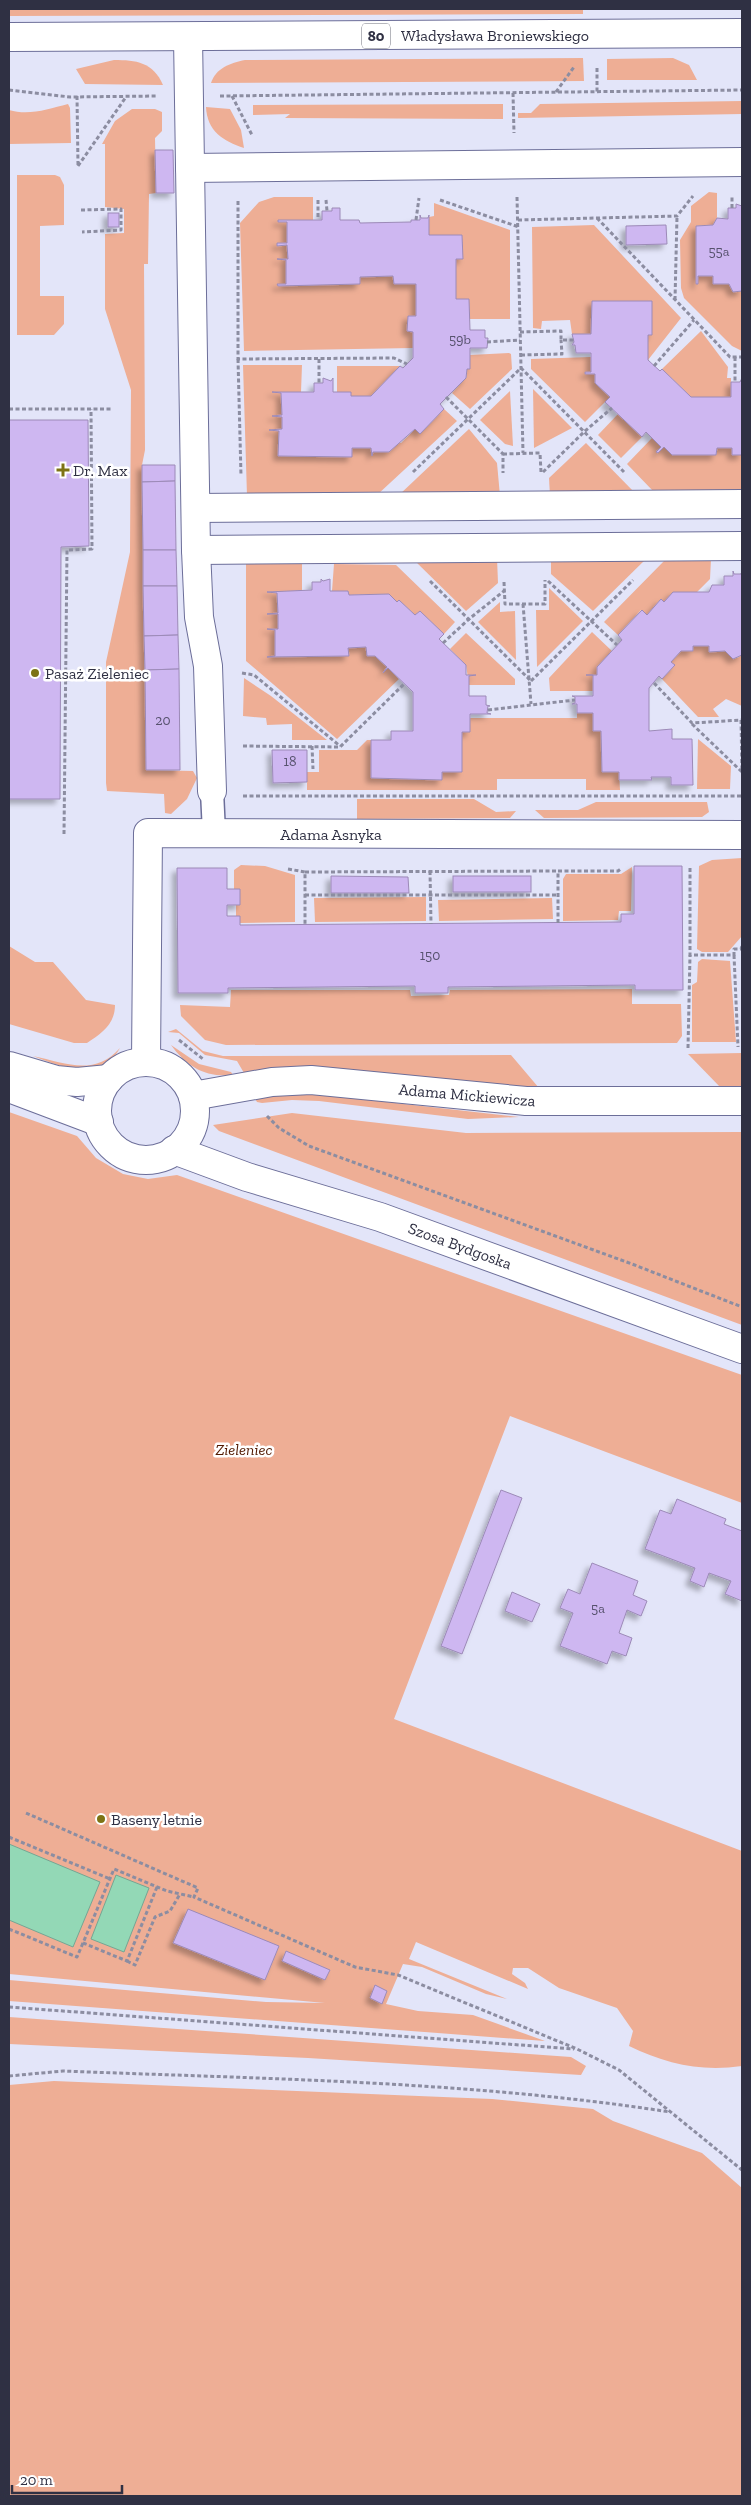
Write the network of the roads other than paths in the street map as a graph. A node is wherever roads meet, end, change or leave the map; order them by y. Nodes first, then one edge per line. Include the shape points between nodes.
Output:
1 (742, 34) edge
2 (188, 37) junction
3 (9, 38) edge
4 (742, 162) edge
5 (190, 168) junction
6 (742, 504) edge
7 (196, 508) junction
8 (742, 546) edge
9 (196, 550) junction
10 (212, 793) joint
11 (214, 833) junction
12 (742, 835) edge
13 (146, 1062) junction
14 (9, 1066) edge
15 (109, 1079) junction
16 (9, 1088) edge
17 (193, 1096) junction
18 (742, 1102) edge
19 (99, 1122) junction
20 (174, 1150) junction
21 (742, 1349) edge

1 - 2 street, Władysława Broniewskiego / 80
2 - 3 street, Władysława Broniewskiego / 80
2 - 5 street
4 - 5 street
5 - 7 street
6 - 7 street
7 - 9 street
8 - 9 street
9 - 10 street via 199,617 208,666
10 - 11 lane
11 - 12 street, Adama Asnyka
11 - 13 street, Adama Asnyka via 148,833
13 - 15 street via 126,1067
13 - 17 street via 162,1064 175,1071
14 - 15 street via 56,1080
15 - 19 street via 97,1107
16 - 19 street
17 - 18 street, Adama Mickiewicza via 272,1082 311,1080 526,1101
17 - 20 street via 194,1122 189,1135
19 - 20 street via 104,1136 125,1155 139,1160 154,1159
20 - 21 street, Szosa Bydgoska via 246,1177 380,1217

